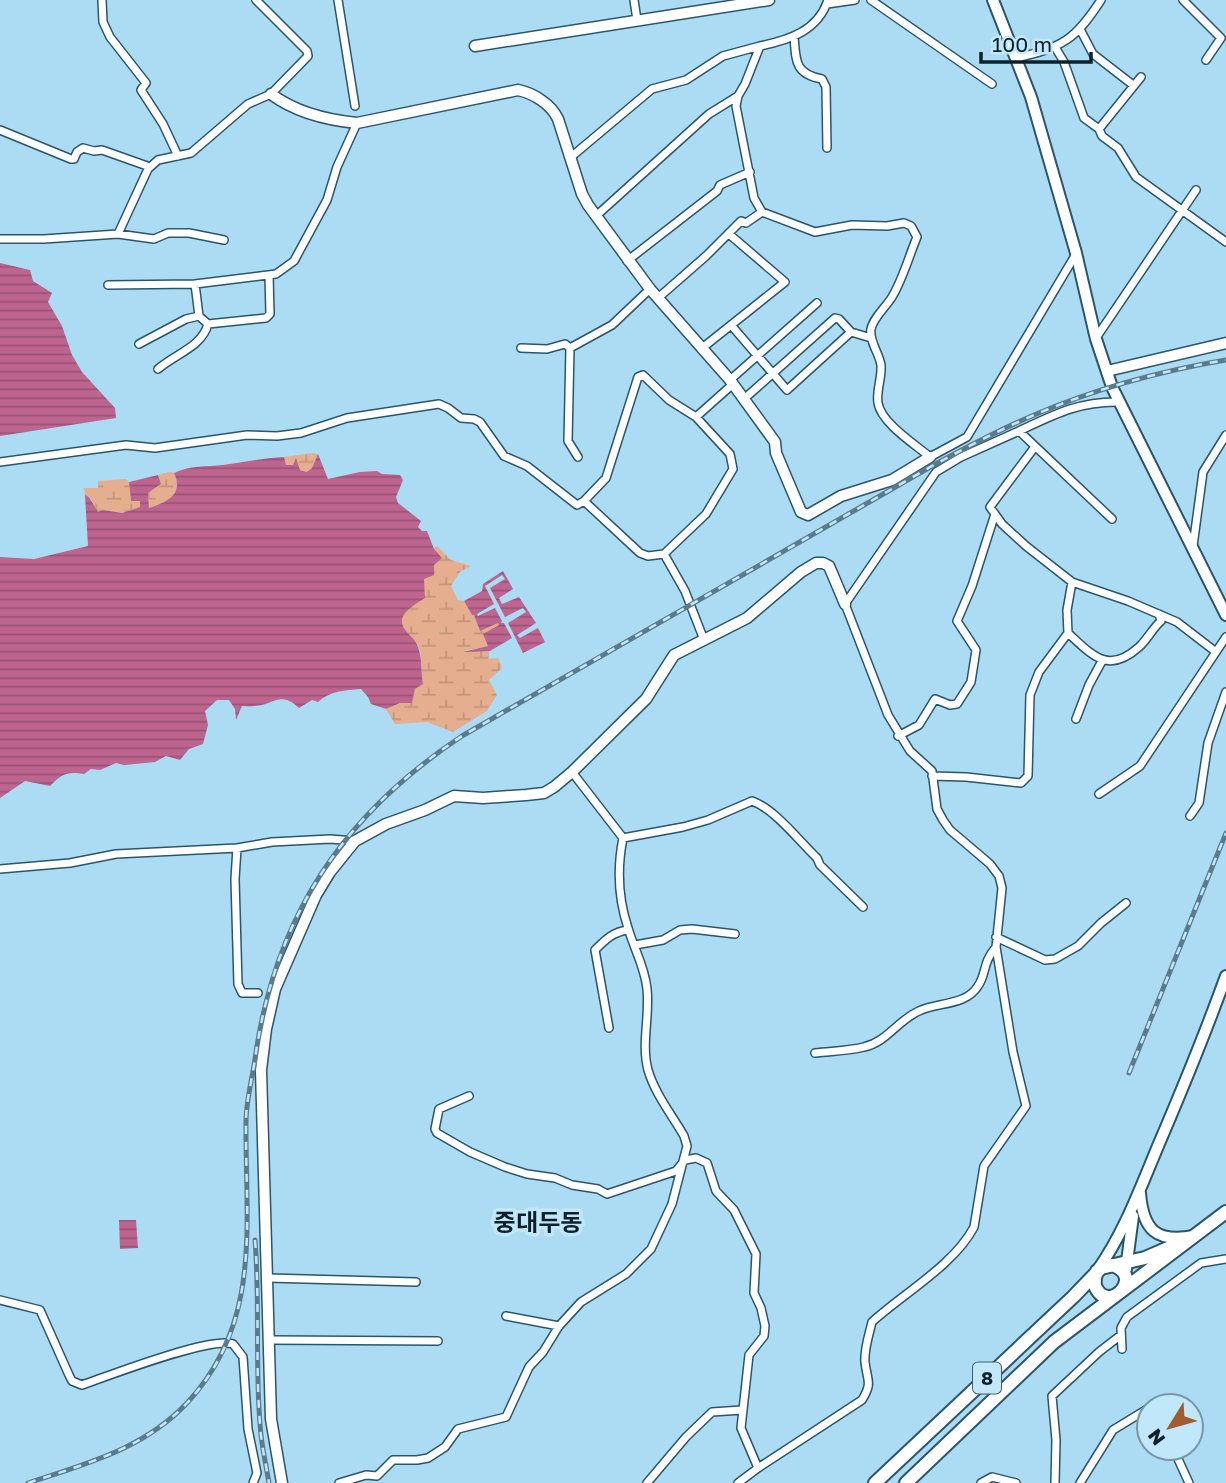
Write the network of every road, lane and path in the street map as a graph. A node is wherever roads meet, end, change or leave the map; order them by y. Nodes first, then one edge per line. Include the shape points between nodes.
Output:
1 (102, 0) edge
2 (256, 0) edge
3 (338, 0) edge
4 (634, 0) edge
5 (769, 0) edge
6 (855, 0) edge
7 (993, 0) edge
8 (1101, 0) edge
9 (1182, 0) edge
10 (868, 1) edge
11 (827, 2) edge
12 (722, 3) edge
13 (637, 20) junction
14 (1081, 30) junction
15 (794, 36) junction
16 (475, 46) dead end
17 (760, 46) junction
18 (1055, 47) junction
19 (1016, 58) junction
20 (1206, 60) dead end
21 (1141, 76) dead end
22 (992, 84) dead end
23 (1133, 85) junction
24 (271, 94) junction
25 (738, 96) junction
26 (355, 106) dead end
27 (357, 124) junction
28 (0, 130) edge
29 (1099, 130) junction
30 (827, 148) dead end
31 (178, 156) junction
32 (571, 157) junction
33 (150, 167) junction
34 (750, 172) junction
35 (1196, 190) dead end
36 (1183, 209) junction
37 (762, 212) junction
38 (596, 216) junction
39 (118, 234) junction
40 (729, 234) junction
41 (0, 239) edge
42 (224, 240) dead end
43 (1226, 242) edge
44 (1076, 254) junction
45 (627, 261) junction
46 (269, 275) junction
47 (195, 284) junction
48 (108, 285) dead end
49 (650, 289) junction
50 (658, 298) junction
51 (817, 303) dead end
52 (199, 316) junction
53 (208, 324) junction
54 (731, 325) junction
55 (850, 332) junction
56 (871, 338) junction
57 (1096, 339) junction
58 (1226, 343) edge
59 (139, 344) dead end
60 (521, 348) dead end
61 (570, 348) junction
62 (701, 349) junction
63 (757, 356) junction
64 (158, 369) dead end
65 (1107, 371) junction
66 (772, 374) junction
67 (731, 382) junction
68 (744, 398) junction
69 (1120, 402) junction
70 (696, 417) junction
71 (1018, 431) junction
72 (1226, 435) edge
73 (1034, 448) junction
74 (578, 457) dead end
75 (930, 457) junction
76 (0, 463) edge
77 (584, 501) junction
78 (995, 514) junction
79 (1112, 519) dead end
80 (1193, 547) junction
81 (664, 554) junction
82 (1072, 582) junction
83 (845, 604) junction
84 (1159, 614) junction
85 (1226, 615) edge
86 (1068, 634) junction
87 (1226, 637) edge
88 (704, 640) junction
89 (1216, 652) junction
90 (1101, 661) junction
91 (1226, 692) edge
92 (1076, 719) dead end
93 (898, 736) junction
94 (572, 772) junction
95 (932, 776) junction
96 (1099, 794) dead end
97 (1190, 816) dead end
98 (623, 838) junction
99 (355, 841) junction
100 (237, 848) junction
101 (0, 869) edge
102 (1126, 903) dead end
103 (863, 907) dead end
104 (628, 930) junction
105 (735, 934) dead end
106 (996, 937) junction
107 (635, 945) junction
108 (996, 947) junction
109 (1226, 976) edge
110 (258, 993) dead end
111 (609, 1028) dead end
112 (815, 1053) dead end
113 (469, 1096) dead end
114 (685, 1160) junction
115 (1140, 1190) junction
116 (1135, 1203) junction
117 (1226, 1212) edge
118 (1194, 1236) junction
119 (1226, 1259) edge
120 (1127, 1264) junction
121 (1111, 1265) junction
122 (1097, 1271) junction
123 (268, 1278) junction
124 (1126, 1279) junction
125 (416, 1282) dead end
126 (1120, 1293) junction
127 (0, 1300) edge
128 (506, 1316) dead end
129 (559, 1326) junction
130 (1121, 1335) junction
131 (269, 1340) junction
132 (438, 1341) dead end
133 (1122, 1349) dead end
134 (742, 1410) junction
135 (1135, 1417) edge
136 (1179, 1462) edge
137 (758, 1468) junction
138 (253, 1483) edge
139 (282, 1483) edge
140 (339, 1483) edge
141 (647, 1483) edge
142 (738, 1483) edge
143 (875, 1483) edge
144 (906, 1483) edge
145 (981, 1483) edge
146 (1016, 1483) edge
147 (1055, 1483) edge
148 (1080, 1483) edge
149 (1189, 1483) edge

1 - 31 street via 103,22 110,37 146,83 141,90
2 - 24 street via 308,56
3 - 26 street
4 - 13 street
5 - 12 street
6 - 11 street
7 - 19 main road
8 - 14 street
9 - 20 street via 1221,38
10 - 22 street
11 - 15 street via 816,23
12 - 13 street
13 - 16 street
14 - 18 street
14 - 23 street via 1093,54
15 - 17 street
15 - 30 street via 800,68 827,86
17 - 25 street
17 - 32 street via 723,56 686,80 652,89
18 - 19 street
18 - 29 street via 1084,118
19 - 44 main road
21 - 23 street
23 - 29 street
24 - 27 street via 299,110
24 - 31 street via 248,104 191,153
25 - 34 street via 736,106
25 - 38 street via 709,114
27 - 32 street via 518,90 555,111
27 - 46 street via 327,200 294,261
28 - 33 street via 71,159 79,149 103,150
29 - 36 street via 1118,148 1136,177
31 - 33 street via 158,160
32 - 38 street via 582,194
33 - 39 street
34 - 37 street via 754,198
34 - 45 street via 720,185
35 - 36 street
36 - 43 street
36 - 57 street
37 - 40 street via 746,223 741,221
37 - 56 street via 815,232 904,223 916,231 893,295 871,326
38 - 45 street
39 - 41 street
39 - 42 street via 154,239 168,233 189,233
40 - 50 street
40 - 54 street via 785,282
44 - 57 main road
44 - 75 street via 967,437
45 - 49 street
46 - 47 street
46 - 53 street via 270,314 266,318
47 - 48 street
47 - 52 street
49 - 50 street
49 - 61 street via 612,325
50 - 62 street
51 - 63 street
52 - 53 street
52 - 59 street
53 - 64 street via 200,340
54 - 62 street
54 - 63 street
55 - 56 street
55 - 66 street via 835,318
55 - 66 street via 787,390
56 - 75 street via 881,368 880,409 888,422
57 - 65 main road
58 - 65 street
60 - 61 street via 565,344
61 - 74 street via 568,441
62 - 67 street
63 - 66 street
63 - 67 street
65 - 69 main road
66 - 68 street
67 - 68 street
67 - 70 street
68 - 75 street via 775,442 804,515 841,496 892,480
69 - 71 street via 1094,401
69 - 80 main road
70 - 77 street via 669,400 646,376 638,377 606,478
70 - 81 street via 730,454 733,469 706,514
71 - 73 street
71 - 83 street via 936,472
72 - 80 street via 1203,472
73 - 78 street via 990,507
73 - 79 street
76 - 77 street via 126,445 155,448 247,435 301,433 347,418 439,404 461,418 480,422 504,456 527,466 577,505
77 - 81 street via 640,553
78 - 82 street
78 - 93 street via 957,621 976,650 971,681 957,704 935,699 919,725
80 - 85 main road
81 - 88 street
82 - 84 street
82 - 86 street
83 - 88 street via 829,566 816,563 747,618
83 - 93 street
84 - 89 street
84 - 90 street via 1161,621 1141,646 1124,657
86 - 90 street
86 - 95 street via 1032,684 1028,776 1024,781
87 - 89 street
88 - 94 street via 674,655 646,699
89 - 96 street via 1140,766
90 - 92 street
91 - 97 street via 1208,743 1199,803
93 - 95 street via 929,766
94 - 98 street
94 - 99 street via 544,793 454,796
95 - 106 street via 943,820 999,876 1002,888
98 - 103 street via 708,820 752,801 784,825
98 - 104 street via 619,894
99 - 100 street via 272,842
99 - 123 street via 316,895 275,989 266,1029 260,1099
100 - 101 street via 116,854
100 - 110 street via 238,984 243,992
102 - 106 street via 1078,946 1055,959 1045,960
104 - 107 street
104 - 111 street via 608,936 595,950
105 - 107 street via 680,930 663,940
106 - 108 street
107 - 114 street via 647,990 648,1068 684,1136
108 - 112 street via 972,993 912,1014 864,1047
108 - 137 street via 1026,1106 984,1166 974,1227 957,1251 872,1322 865,1363 870,1385 862,1400
109 - 115 main road
113 - 114 street via 439,1109 437,1133 527,1174 607,1194 676,1171
114 - 129 street via 672,1204 651,1249 626,1274 581,1302
114 - 134 street via 707,1163 716,1191 734,1210 757,1254 754,1293 765,1326 764,1336 749,1355
115 - 116 main road
115 - 118 main road via 1142,1213 1152,1231 1172,1238
116 - 120 main road
116 - 122 main road
117 - 118 main road, 8
118 - 120 main road, 8
118 - 126 main road, 8
119 - 130 street via 1201,1263 1145,1303 1123,1322
120 - 121 main road, 8
120 - 124 main road
121 - 122 main road
121 - 124 main road
122 - 126 main road via 1094,1281 1101,1294
122 - 143 main road, 8
123 - 125 street
123 - 131 street
124 - 126 main road
126 - 144 main road, 8 via 1054,1342
127 - 138 street via 40,1310 72,1381 82,1385 219,1342 233,1344 243,1357 248,1429 257,1473
128 - 129 street
129 - 140 street via 529,1367 506,1417 458,1429 445,1447 428,1458 393,1460 377,1476
130 - 133 street
130 - 147 street via 1052,1396
131 - 132 street
131 - 139 street via 271,1419
134 - 137 street via 741,1429
134 - 141 street via 712,1412
135 - 148 street via 1113,1430
136 - 149 street
137 - 142 street
145 - 146 street via 992,1477

